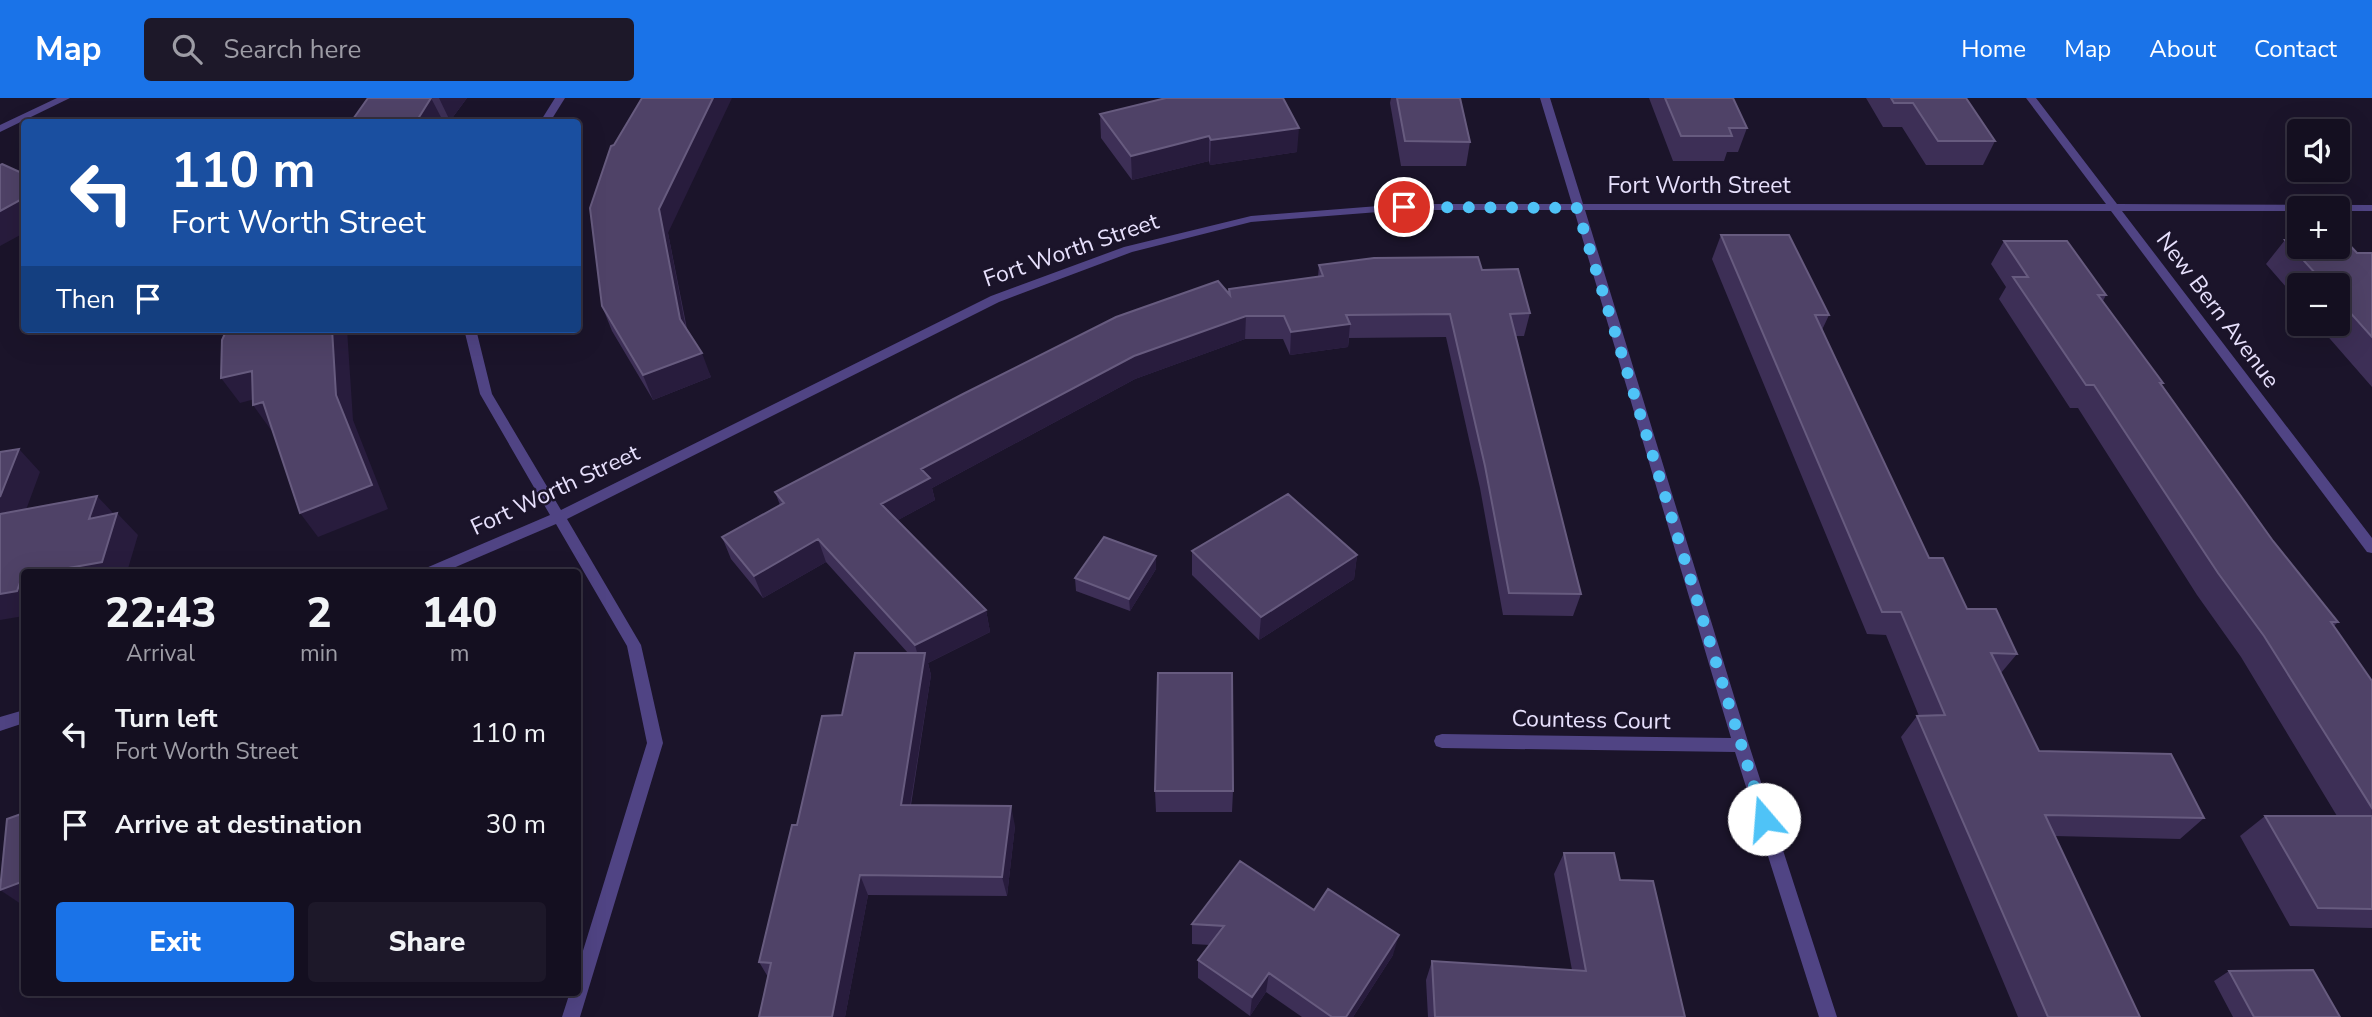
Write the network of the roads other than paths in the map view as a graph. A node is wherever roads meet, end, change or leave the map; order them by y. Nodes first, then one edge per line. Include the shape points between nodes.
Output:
1 (65, 98) edge
2 (560, 98) edge
3 (1545, 98) edge
4 (2031, 98) edge
5 (547, 119) edge
6 (0, 129) edge
7 (1577, 208) junction
8 (2115, 208) junction
9 (2372, 208) edge
10 (471, 333) edge
11 (559, 517) junction
12 (2372, 548) edge
13 (438, 569) edge
14 (21, 718) edge
15 (0, 724) edge
16 (1441, 741) dead end
17 (1741, 745) junction
18 (581, 984) edge
19 (577, 996) edge
20 (571, 1017) edge
21 (1828, 1017) edge

1 - 6 street
2 - 5 street
3 - 7 street
4 - 8 street, New Bern Avenue
7 - 8 street, Fort Worth Street
7 - 11 street, Fort Worth Street via 1404,207 1251,219 1128,249 995,299
7 - 17 street
8 - 9 street, Fort Worth Street
8 - 12 street, New Bern Avenue
10 - 11 street via 486,394
11 - 13 street, Fort Worth Street
11 - 18 street via 634,645 655,743
14 - 15 street
16 - 17 street, Countess Court
17 - 21 street
19 - 20 street

